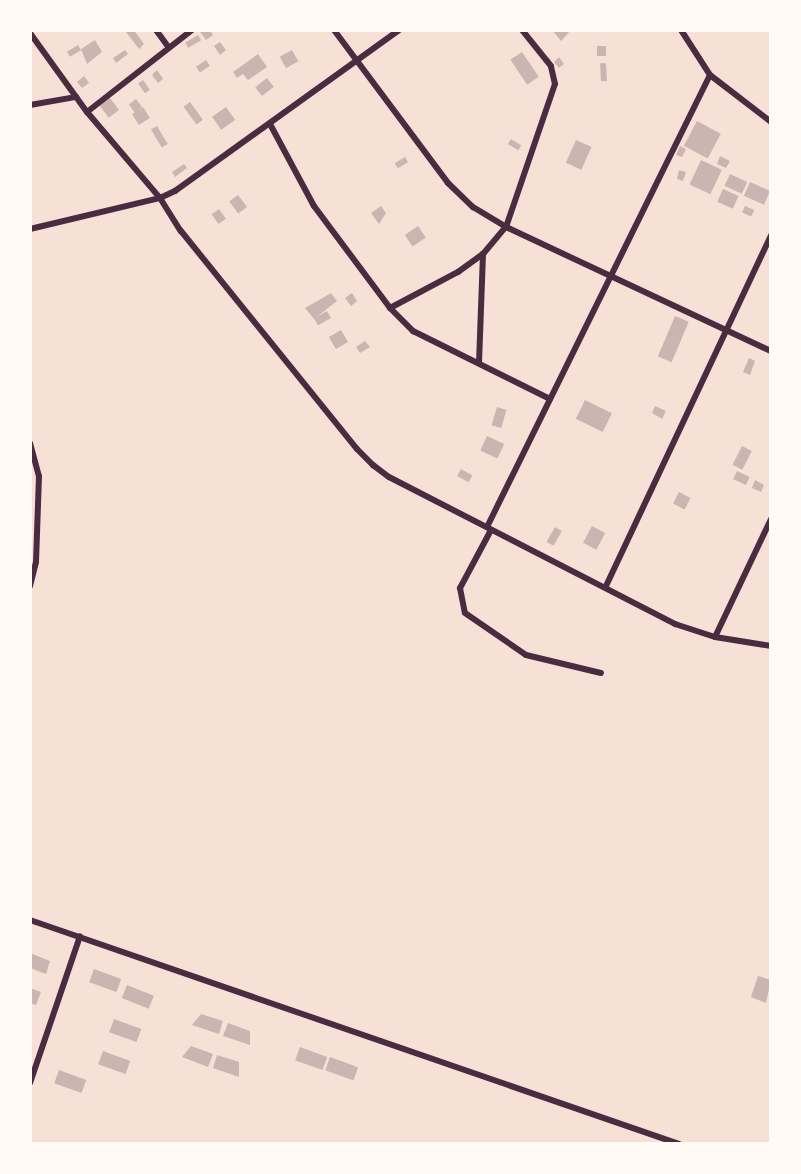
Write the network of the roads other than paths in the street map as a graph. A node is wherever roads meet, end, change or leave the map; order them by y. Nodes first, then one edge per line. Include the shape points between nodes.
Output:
1 (156, 30) edge
2 (192, 30) edge
3 (334, 30) edge
4 (399, 30) edge
5 (522, 30) edge
6 (681, 30) edge
7 (30, 33) edge
8 (169, 48) junction
9 (356, 63) junction
10 (710, 75) junction
11 (76, 97) junction
12 (30, 105) edge
13 (87, 112) junction
14 (771, 122) edge
15 (270, 124) junction
16 (160, 198) junction
17 (506, 227) junction
18 (30, 229) edge
19 (771, 235) edge
20 (483, 254) junction
21 (608, 275) junction
22 (390, 308) junction
23 (724, 329) junction
24 (771, 351) edge
25 (478, 363) junction
26 (550, 399) junction
27 (30, 443) edge
28 (771, 519) edge
29 (489, 529) junction
30 (30, 586) edge
31 (606, 586) junction
32 (715, 637) junction
33 (771, 646) edge
34 (601, 673) dead end
35 (30, 920) edge
36 (80, 936) junction
37 (30, 1083) edge
38 (679, 1144) edge

1 - 8 street
2 - 8 street
3 - 9 street
4 - 9 street
5 - 17 street via 551,66 555,84
6 - 10 street
7 - 11 street
8 - 13 street
9 - 15 street
9 - 17 street via 448,183 474,207
10 - 14 street
10 - 21 street
11 - 12 street
11 - 13 street
13 - 16 street
15 - 16 street
15 - 22 street via 314,206
16 - 18 street
16 - 29 street via 181,231 357,449 389,477
17 - 20 street
17 - 21 street
19 - 23 street
20 - 22 street via 458,272
20 - 25 street
21 - 23 street
21 - 26 street
22 - 25 street via 413,331
23 - 24 street
23 - 31 street
25 - 26 street
26 - 29 street
27 - 30 street via 39,476 36,562
28 - 32 street
29 - 31 street
29 - 34 street via 460,588 465,613 526,655
31 - 32 street via 675,624
32 - 33 street
35 - 36 street
36 - 37 street
36 - 38 street

